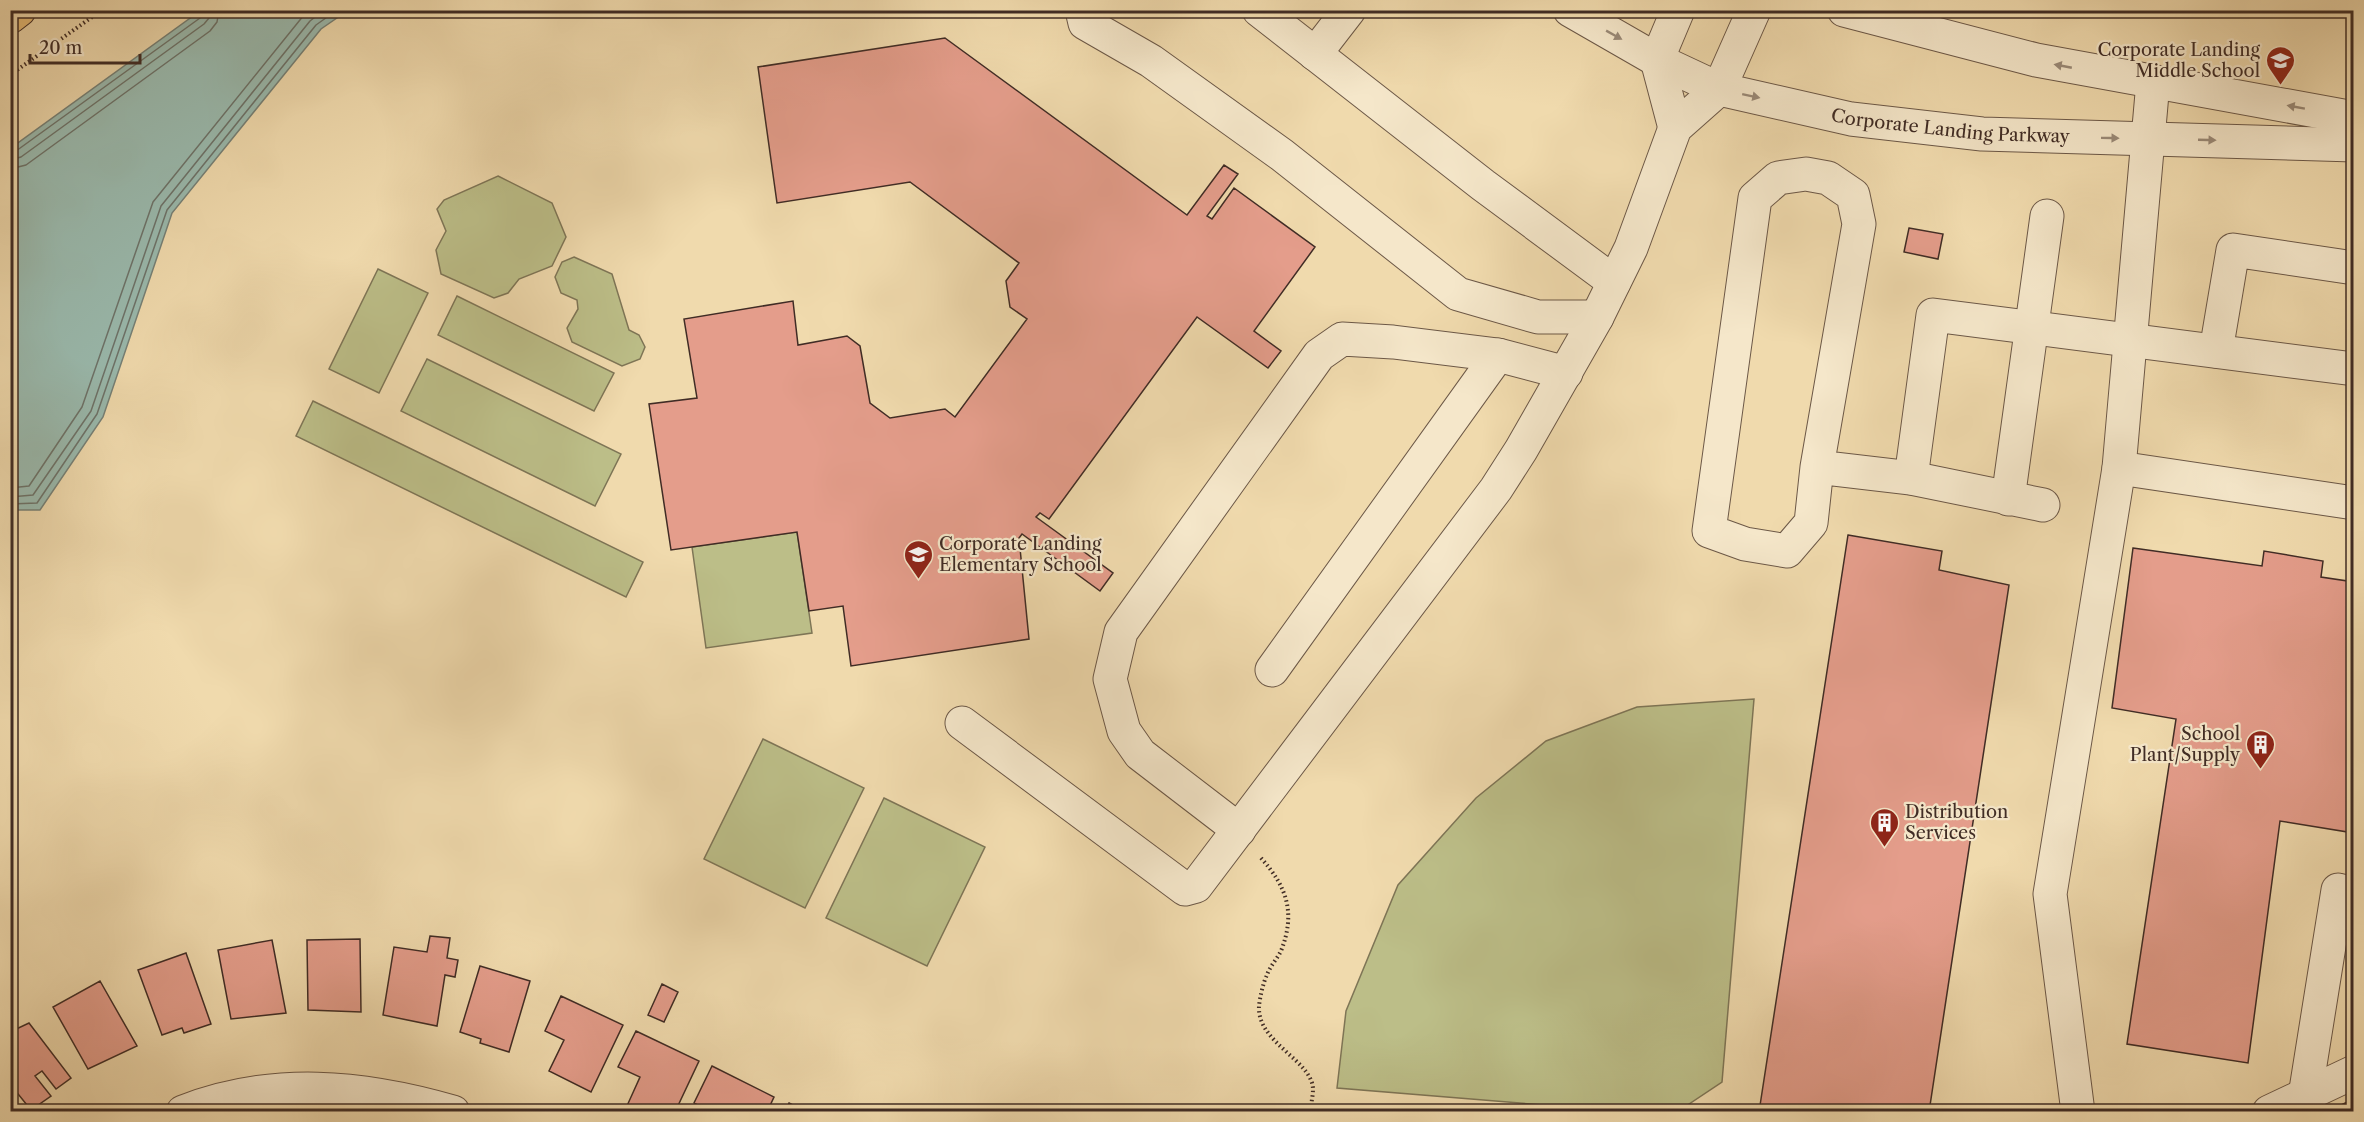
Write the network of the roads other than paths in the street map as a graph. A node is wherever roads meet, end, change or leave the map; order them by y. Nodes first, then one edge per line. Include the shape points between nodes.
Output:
1 (19, 10) edge
2 (1082, 10) edge
3 (1259, 10) edge
4 (1349, 10) edge
5 (1570, 10) edge
6 (1678, 10) edge
7 (1754, 10) edge
8 (1844, 10) edge
9 (10, 17) edge
10 (1315, 54) junction
11 (1658, 60) junction
12 (2153, 82) junction
13 (1719, 89) junction
14 (2354, 118) edge
15 (1675, 128) junction
16 (2149, 138) junction
17 (2354, 145) edge
18 (2047, 216) dead end
19 (2354, 268) edge
20 (1614, 282) junction
21 (1598, 316) junction
22 (2032, 327) junction
23 (2130, 340) junction
24 (2216, 351) junction
25 (1498, 355) junction
26 (2354, 369) edge
27 (1566, 373) junction
28 (1817, 467) junction
29 (2119, 468) junction
30 (1911, 478) junction
31 (2008, 499) junction
32 (2354, 503) edge
33 (2043, 505) dead end
34 (1272, 670) dead end
35 (962, 723) dead end
36 (1234, 836) junction
37 (2354, 894) edge
38 (2354, 1072) edge
39 (2305, 1096) junction
40 (183, 1112) edge
41 (453, 1112) edge
42 (2078, 1112) edge
43 (2269, 1112) edge

1 - 9 main road
2 - 21 street via 1085,23 1151,61 1273,149 1458,294 1538,317
3 - 10 street
4 - 10 street
5 -> 11 street, Corporate Landing Parkway
6 - 11 street
7 - 13 street
12 -> 8 street via 2036,60
10 - 20 street
11 - 13 street, Corporate Landing Parkway
11 - 15 street
14 -> 12 street
12 - 16 street
13 - 15 street
13 -> 16 street, Corporate Landing Parkway via 1885,125 1982,135
15 - 20 street via 1631,248
16 -> 17 street, Corporate Landing Parkway
16 - 23 street
18 - 22 street
19 - 24 street via 2233,250
20 - 21 street
21 - 27 street
22 - 23 street
22 - 30 street via 1933,315
22 - 31 street
23 - 24 street
23 - 29 street
24 - 26 street
25 - 27 street
25 - 34 street
25 - 36 street via 1342,339 1319,355 1121,632 1110,679 1124,731 1140,754
27 - 36 street via 1496,489
28 - 28 street via 1859,224 1853,195 1828,178 1806,174 1778,178 1755,198 1709,531 1745,544 1787,551 1810,523
28 - 30 street
29 - 32 street
29 - 42 street via 2050,894
30 - 31 street
31 - 33 street
35 - 36 street via 1185,889 1196,886
37 - 39 street via 2338,891
38 - 39 street
39 - 43 street
40 - 41 street via 253,1093 300,1088 360,1090 407,1098

